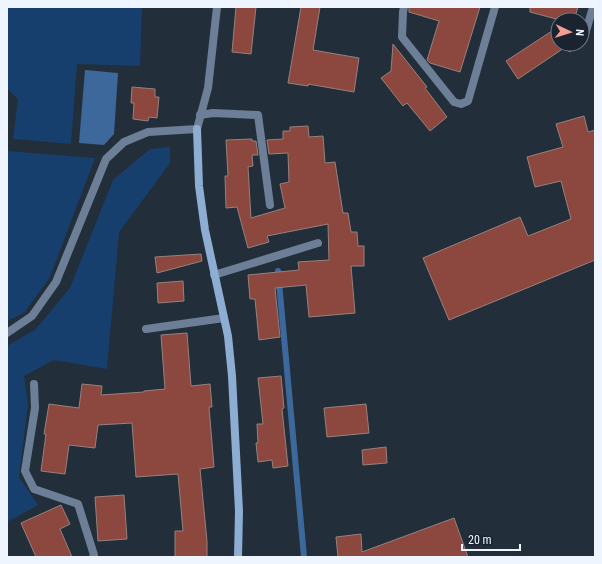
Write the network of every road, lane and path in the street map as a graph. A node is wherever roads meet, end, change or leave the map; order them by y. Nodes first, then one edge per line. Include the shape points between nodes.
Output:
1 (217, 7) edge
2 (404, 7) edge
3 (495, 7) edge
4 (593, 7) edge
5 (590, 17) edge
6 (200, 115) junction
7 (196, 128) junction
8 (270, 205) dead end
9 (318, 243) dead end
10 (214, 275) junction
11 (224, 318) junction
12 (146, 329) dead end
13 (7, 333) edge
14 (34, 384) dead end
15 (93, 557) edge
16 (238, 557) edge

1 - 6 street via 208,88
2 - 3 street via 402,37 454,102 461,104 468,100
4 - 5 street
6 - 7 street
6 - 8 street via 258,115
7 - 10 street via 199,186
7 - 13 street via 148,132 124,142 106,159 56,282 32,316
9 - 10 street
10 - 11 street
11 - 12 street
11 - 16 street via 232,376 239,511
14 - 15 street via 35,408 25,471 34,489 78,504

